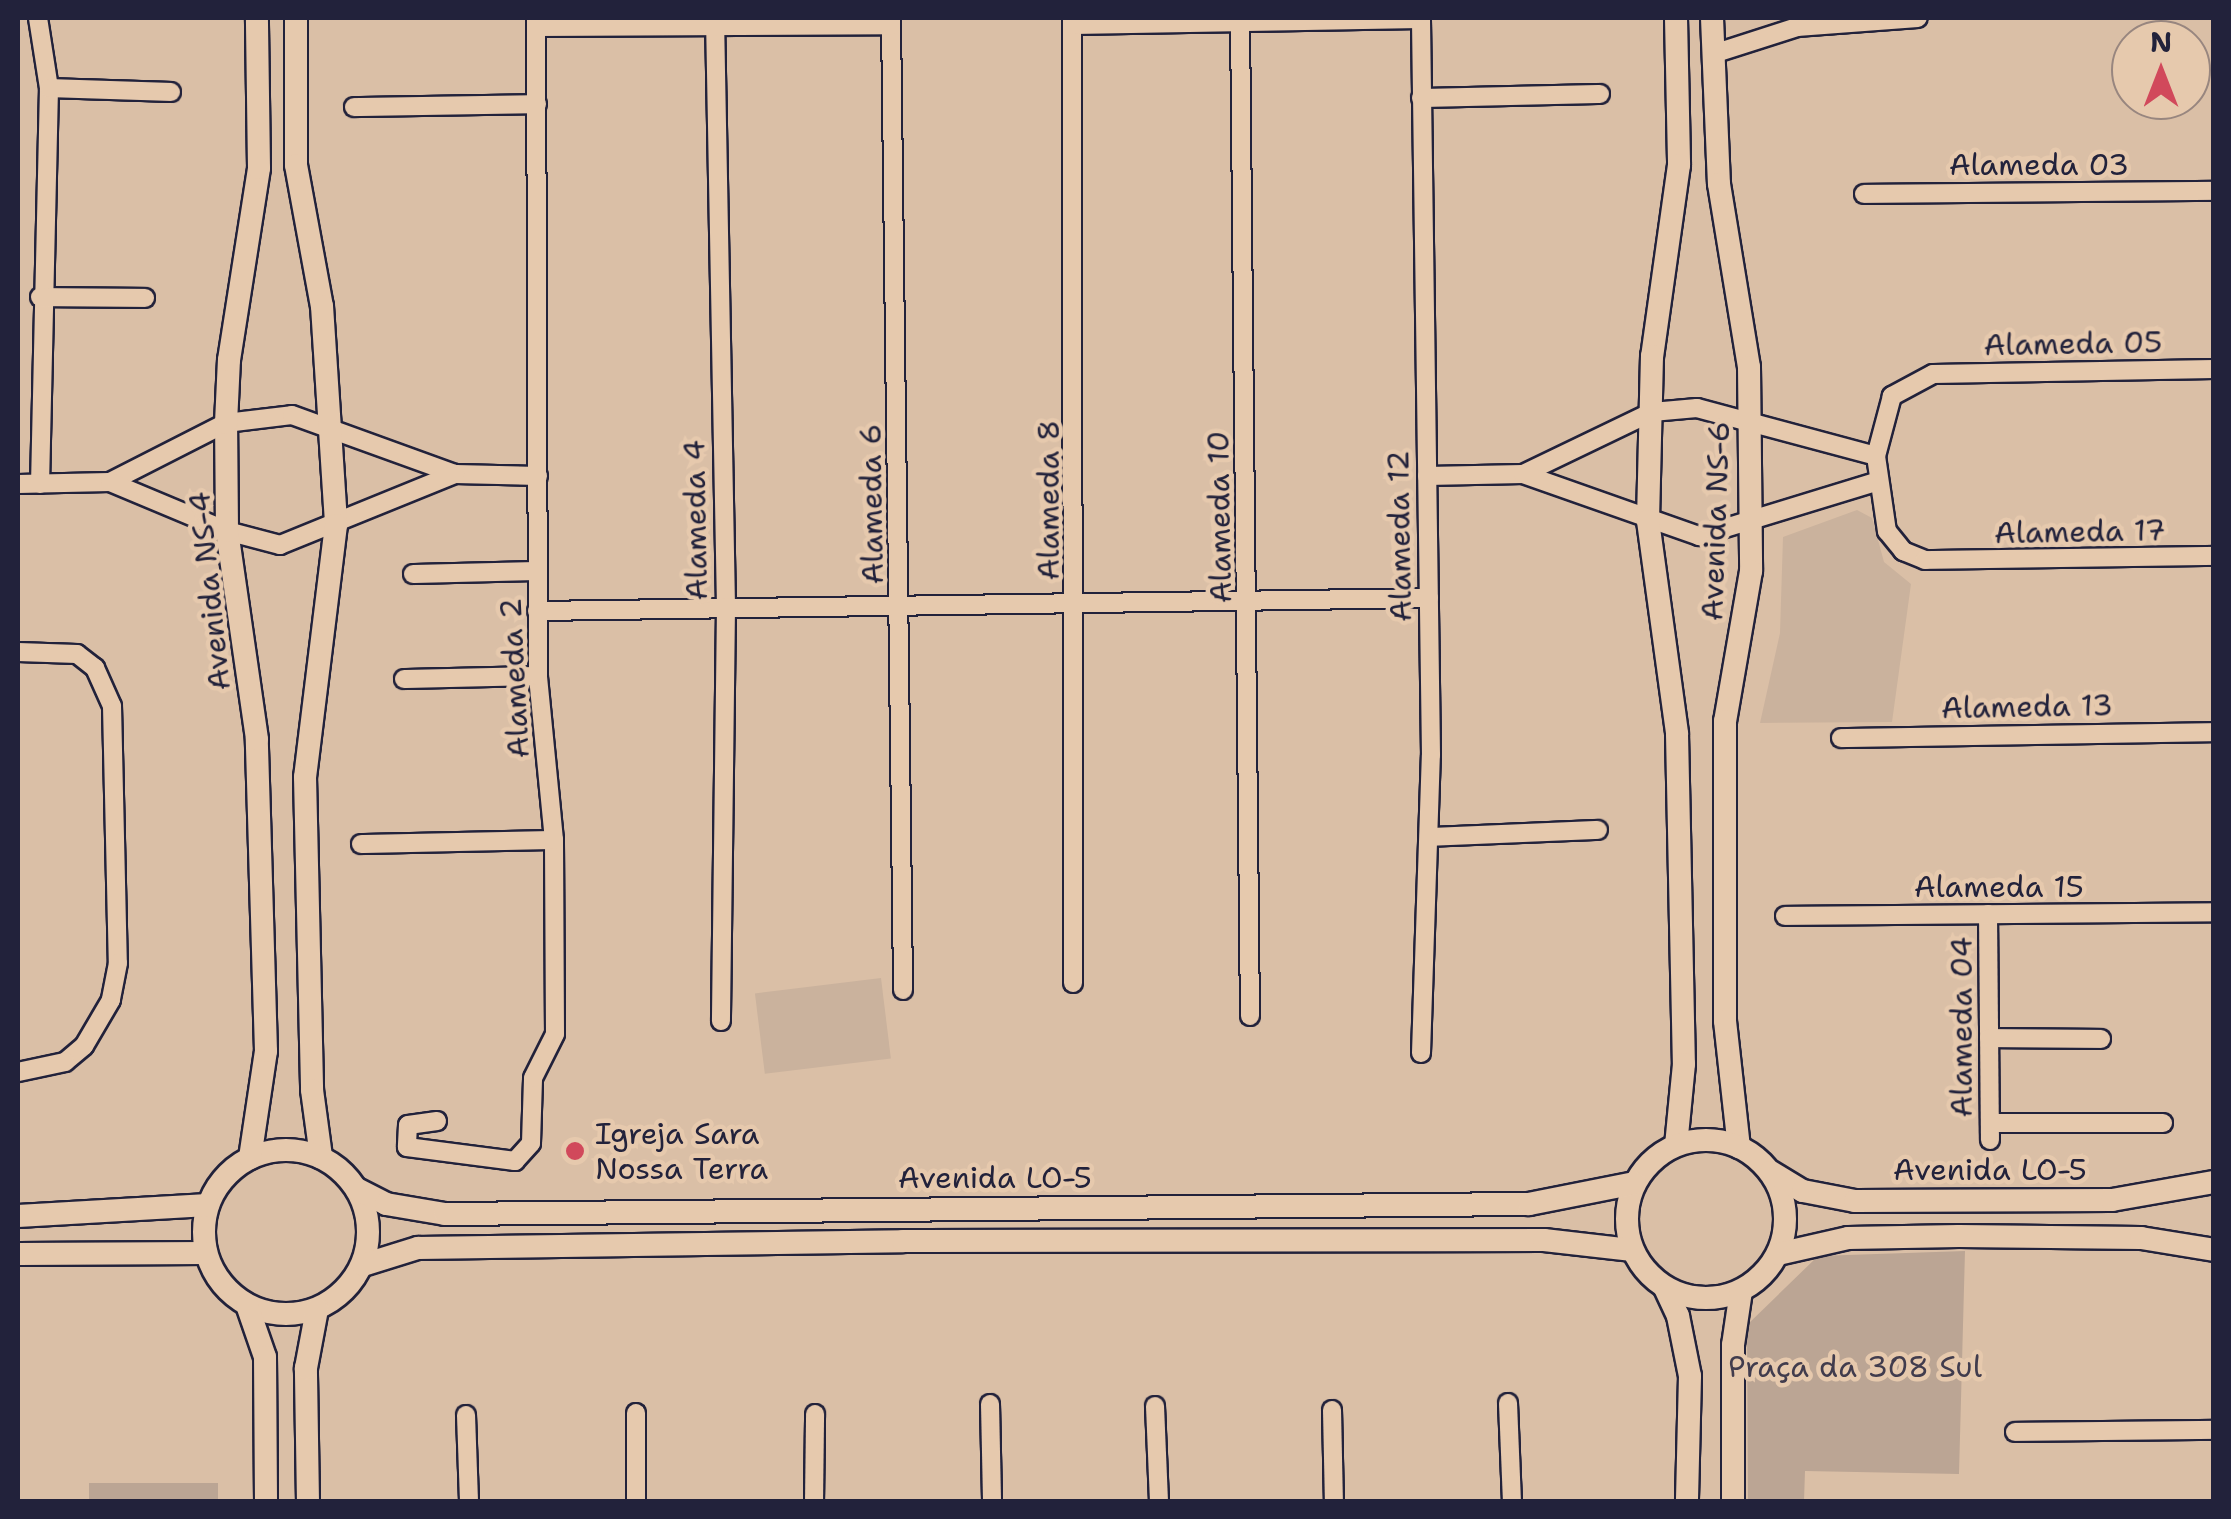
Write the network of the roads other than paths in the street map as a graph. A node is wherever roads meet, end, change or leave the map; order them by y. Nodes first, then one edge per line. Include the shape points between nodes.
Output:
1 (38, 18) edge
2 (258, 18) edge
3 (296, 18) edge
4 (1421, 18) edge
5 (1676, 18) edge
6 (1712, 18) edge
7 (1918, 18) edge
8 (1240, 19) edge
9 (716, 21) edge
10 (891, 21) edge
11 (536, 22) edge
12 (1073, 22) edge
13 (1712, 54) junction
14 (49, 88) junction
15 (170, 92) dead end
16 (1600, 94) dead end
17 (1420, 98) junction
18 (537, 104) junction
19 (354, 106) dead end
20 (2214, 191) edge
21 (1864, 194) dead end
22 (40, 297) junction
23 (145, 298) dead end
24 (2214, 369) edge
25 (1933, 374) joint
26 (1652, 412) junction
27 (1748, 418) junction
28 (226, 423) junction
29 (332, 425) junction
30 (1876, 456) junction
31 (454, 474) junction
32 (1523, 474) junction
33 (538, 476) junction
34 (1427, 476) junction
35 (110, 482) junction
36 (1876, 482) junction
37 (18, 484) edge
38 (40, 484) junction
39 (1751, 519) junction
40 (1648, 521) junction
41 (336, 525) junction
42 (227, 531) junction
43 (2214, 556) edge
44 (537, 571) junction
45 (412, 574) dead end
46 (1428, 598) junction
47 (1248, 599) junction
48 (1077, 600) junction
49 (901, 604) junction
50 (726, 608) junction
51 (537, 611) junction
52 (18, 652) edge
53 (538, 676) junction
54 (404, 679) dead end
55 (2214, 732) edge
56 (1842, 738) dead end
57 (1598, 830) dead end
58 (1428, 837) junction
59 (554, 840) junction
60 (361, 844) dead end
61 (2214, 912) edge
62 (1988, 914) junction
63 (1784, 916) dead end
64 (1073, 983) dead end
65 (903, 990) dead end
66 (1250, 1016) dead end
67 (722, 1021) dead end
68 (1989, 1038) junction
69 (2101, 1039) dead end
70 (1421, 1053) dead end
71 (18, 1072) edge
72 (437, 1120) dead end
73 (2163, 1124) dead end
74 (1676, 1146) junction
75 (1739, 1147) junction
76 (321, 1157) junction
77 (250, 1158) junction
78 (1771, 1172) junction
79 (2214, 1182) edge
80 (1635, 1183) junction
81 (358, 1189) junction
82 (208, 1205) junction
83 (18, 1216) edge
84 (1632, 1250) junction
85 (2214, 1250) edge
86 (206, 1253) junction
87 (18, 1254) edge
88 (1778, 1254) junction
89 (363, 1265) junction
90 (1665, 1288) junction
91 (1740, 1291) junction
92 (247, 1305) junction
93 (317, 1309) junction
94 (1508, 1402) dead end
95 (990, 1404) dead end
96 (1155, 1406) dead end
97 (1332, 1410) dead end
98 (636, 1413) dead end
99 (814, 1414) dead end
100 (466, 1415) dead end
101 (2214, 1430) edge
102 (2016, 1432) dead end
103 (266, 1502) edge
104 (308, 1502) edge
105 (469, 1502) edge
106 (636, 1502) edge
107 (814, 1502) edge
108 (992, 1502) edge
109 (1160, 1502) edge
110 (1334, 1502) edge
111 (1512, 1502) edge
112 (1687, 1502) edge
113 (1733, 1502) edge

1 - 14 street
2 - 28 street, Avenida NS-4 via 258,168
3 - 29 street via 296,165 322,306
4 - 8 street
4 - 17 street, Alameda 12
5 - 26 street, Avenida NS-6 via 1680,164 1656,320
6 - 13 street, Avenida NS-6
7 - 13 street via 1797,27
8 - 12 street
8 - 47 street, Alameda 10
9 - 10 street
9 - 11 street
9 - 50 street, Alameda 4
10 - 49 street, Alameda 6
11 - 18 street, Alameda 2
12 - 48 street, Alameda 8
13 - 27 street, Avenida NS-6 via 1714,141 1746,334
14 - 15 street
14 - 22 street
16 - 17 street
17 - 34 street, Alameda 12
18 - 19 street
18 - 33 street, Alameda 2
20 - 21 street, Alameda 03
22 - 23 street
22 - 38 street
24 - 25 street, Alameda 05
25 - 30 street, Alameda 17 via 1892,396
26 - 27 street via 1697,408
26 - 32 street
26 - 40 street, Avenida NS-6
27 - 30 street
27 - 39 street, Avenida NS-6
28 - 29 street via 292,414
28 - 35 street
28 - 42 street, Avenida NS-4
29 - 31 street
29 - 41 street
30 - 36 street, Alameda 17
31 - 33 street
31 - 41 street
32 - 34 street
32 - 40 street
33 - 44 street, Alameda 2
34 - 46 street, Alameda 12
35 - 38 street
35 - 42 street
36 - 39 street
36 - 43 street, Alameda 17 via 1887,531 1903,551 1948,563
37 - 38 street
39 - 40 street via 1699,536
39 - 75 street, Avenida NS-6 via 1746,620 1725,721 1725,1021
40 - 74 street, Avenida NS-6 via 1677,734 1684,1064
41 - 42 street via 280,545
41 - 76 street via 305,777 312,1090
42 - 77 street, Avenida NS-4 via 258,753 266,1051
44 - 45 street
44 - 51 street, Alameda 2
46 - 47 street
46 - 58 street, Alameda 12
47 - 48 street
47 - 66 street, Alameda 10
48 - 49 street
48 - 64 street, Alameda 8
49 - 50 street
49 - 65 street, Alameda 6
50 - 51 street
50 - 67 street, Alameda 4
51 - 53 street, Alameda 2
52 - 71 street via 78,654 95,668 112,706 118,963 111,1000 84,1046 65,1062
53 - 54 street
53 - 59 street, Alameda 2
55 - 56 street, Alameda 13
57 - 58 street
58 - 70 street, Alameda 12
59 - 60 street
59 - 72 street, Alameda 2 via 555,1034 533,1078 532,1143 515,1160 412,1152 408,1125
61 - 62 street, Alameda 15
62 - 63 street, Alameda 15
62 - 68 street, Alameda 04
68 - 69 street
68 - 73 street, Alameda 04 via 1990,1132
74 - 75 street via 1697,1140
74 - 80 street via 1652,1160
75 - 78 street
76 - 77 street via 285,1150
76 - 81 street
77 - 82 street via 224,1178
78 - 79 street, Avenida LO-5 via 1803,1191 1855,1200 2112,1200
78 - 88 street via 1785,1212
80 - 81 street, Avenida LO-5 via 1529,1204 446,1214 386,1204
80 - 84 street via 1626,1228
81 - 89 street via 370,1240
82 - 83 street
82 - 86 street
84 - 89 street via 1544,1240 903,1241 418,1248
84 - 90 street
85 - 88 street via 2141,1238 1959,1236 1848,1238
86 - 87 street
86 - 92 street via 217,1277
88 - 91 street
89 - 93 street via 344,1292
90 - 91 street via 1689,1297
90 - 112 street via 1690,1376
91 - 113 street via 1733,1344
92 - 93 street via 281,1315
92 - 103 street via 265,1357
93 - 104 street via 306,1368
94 - 111 street
95 - 108 street
96 - 109 street
97 - 110 street
98 - 106 street
99 - 107 street
100 - 105 street
101 - 102 street

